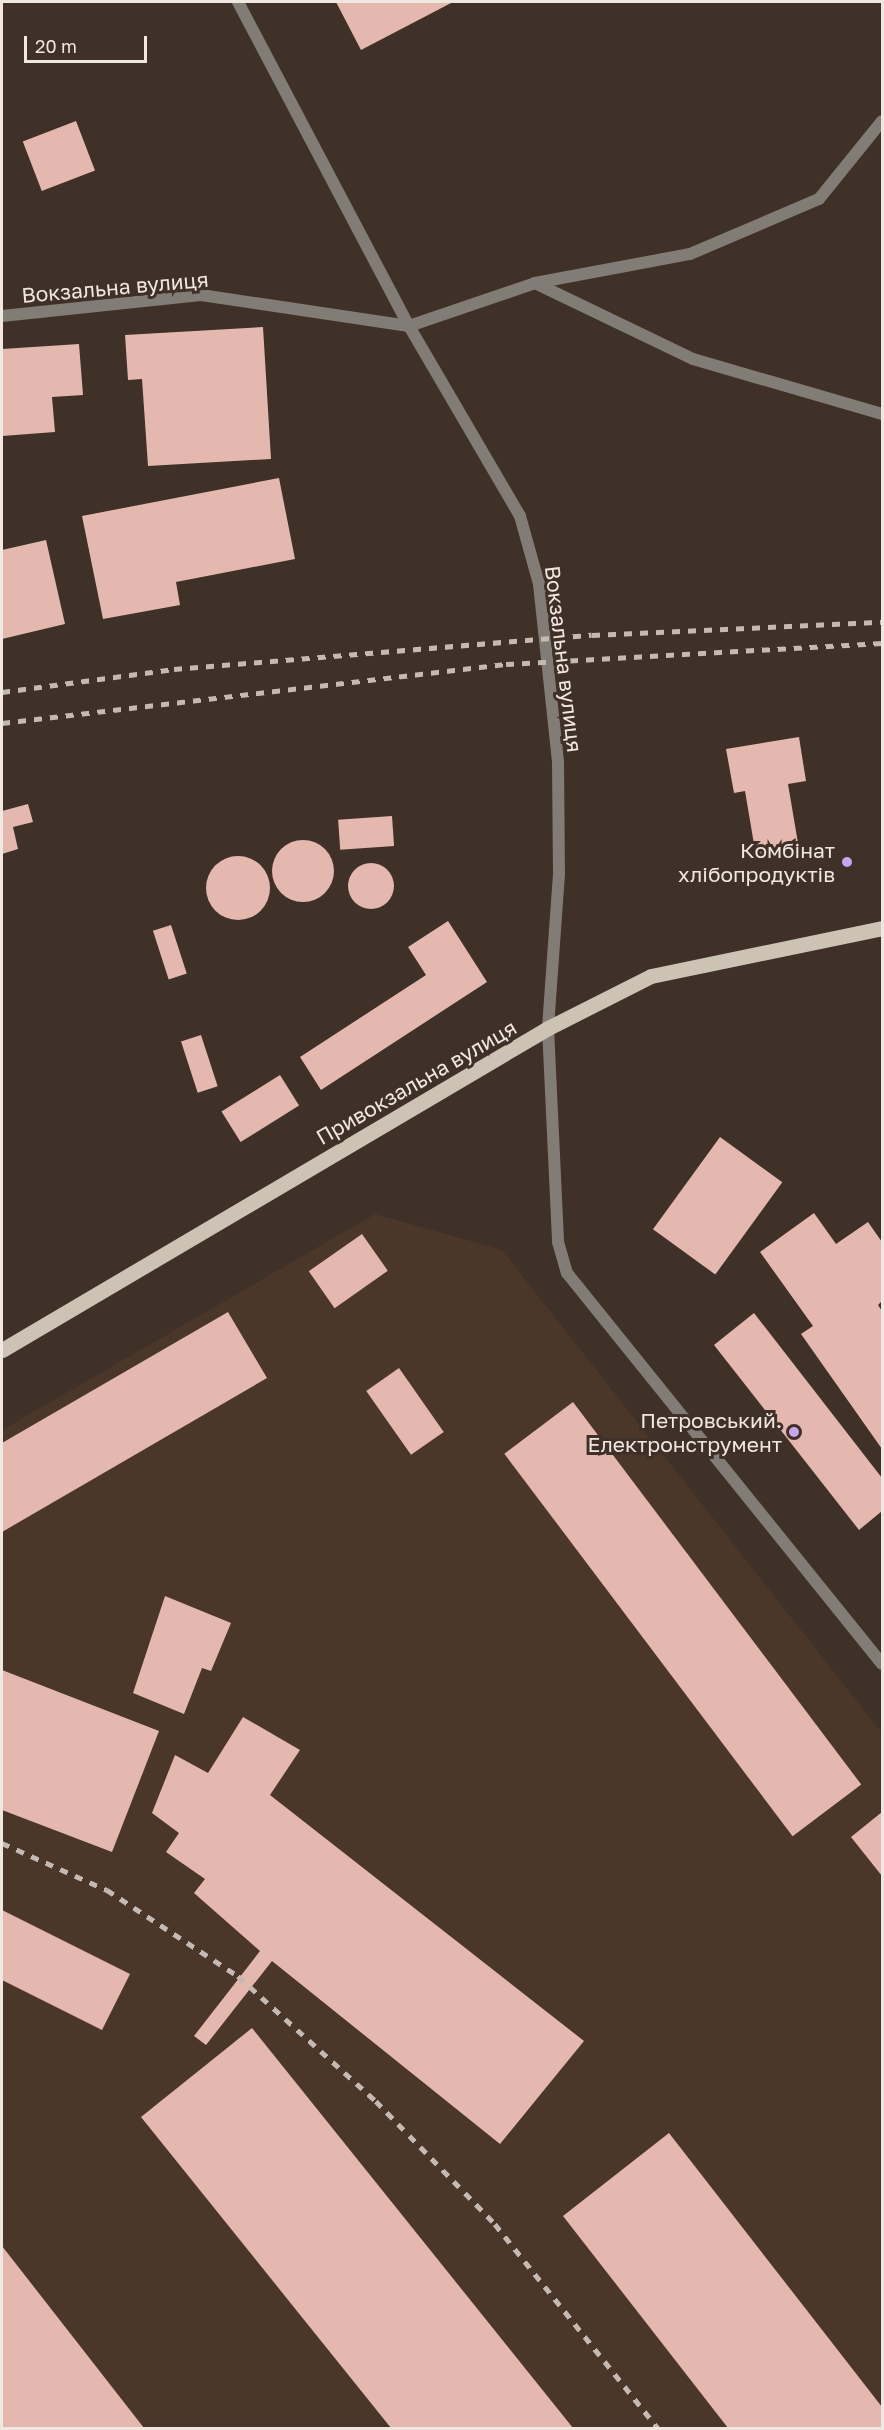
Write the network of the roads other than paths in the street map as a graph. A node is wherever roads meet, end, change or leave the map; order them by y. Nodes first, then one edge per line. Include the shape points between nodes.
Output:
1 (238, 2) edge
2 (882, 121) edge
3 (535, 283) junction
4 (2, 315) edge
5 (410, 326) junction
6 (882, 414) edge
7 (882, 928) edge
8 (548, 1028) junction
9 (2, 1350) edge
10 (882, 1664) edge

1 - 5 street, Вокзальна вулиця
2 - 3 street via 819,199 690,254
3 - 5 street
3 - 6 street via 693,359
4 - 5 street, Вокзальна вулиця via 201,295
5 - 8 street, Вокзальна вулиця via 520,516 539,584 558,762 559,874
7 - 8 main road, Привокзальна вулиця via 651,976
8 - 9 main road, Привокзальна вулиця
8 - 10 street, Вокзальна вулиця via 558,1242 567,1273

